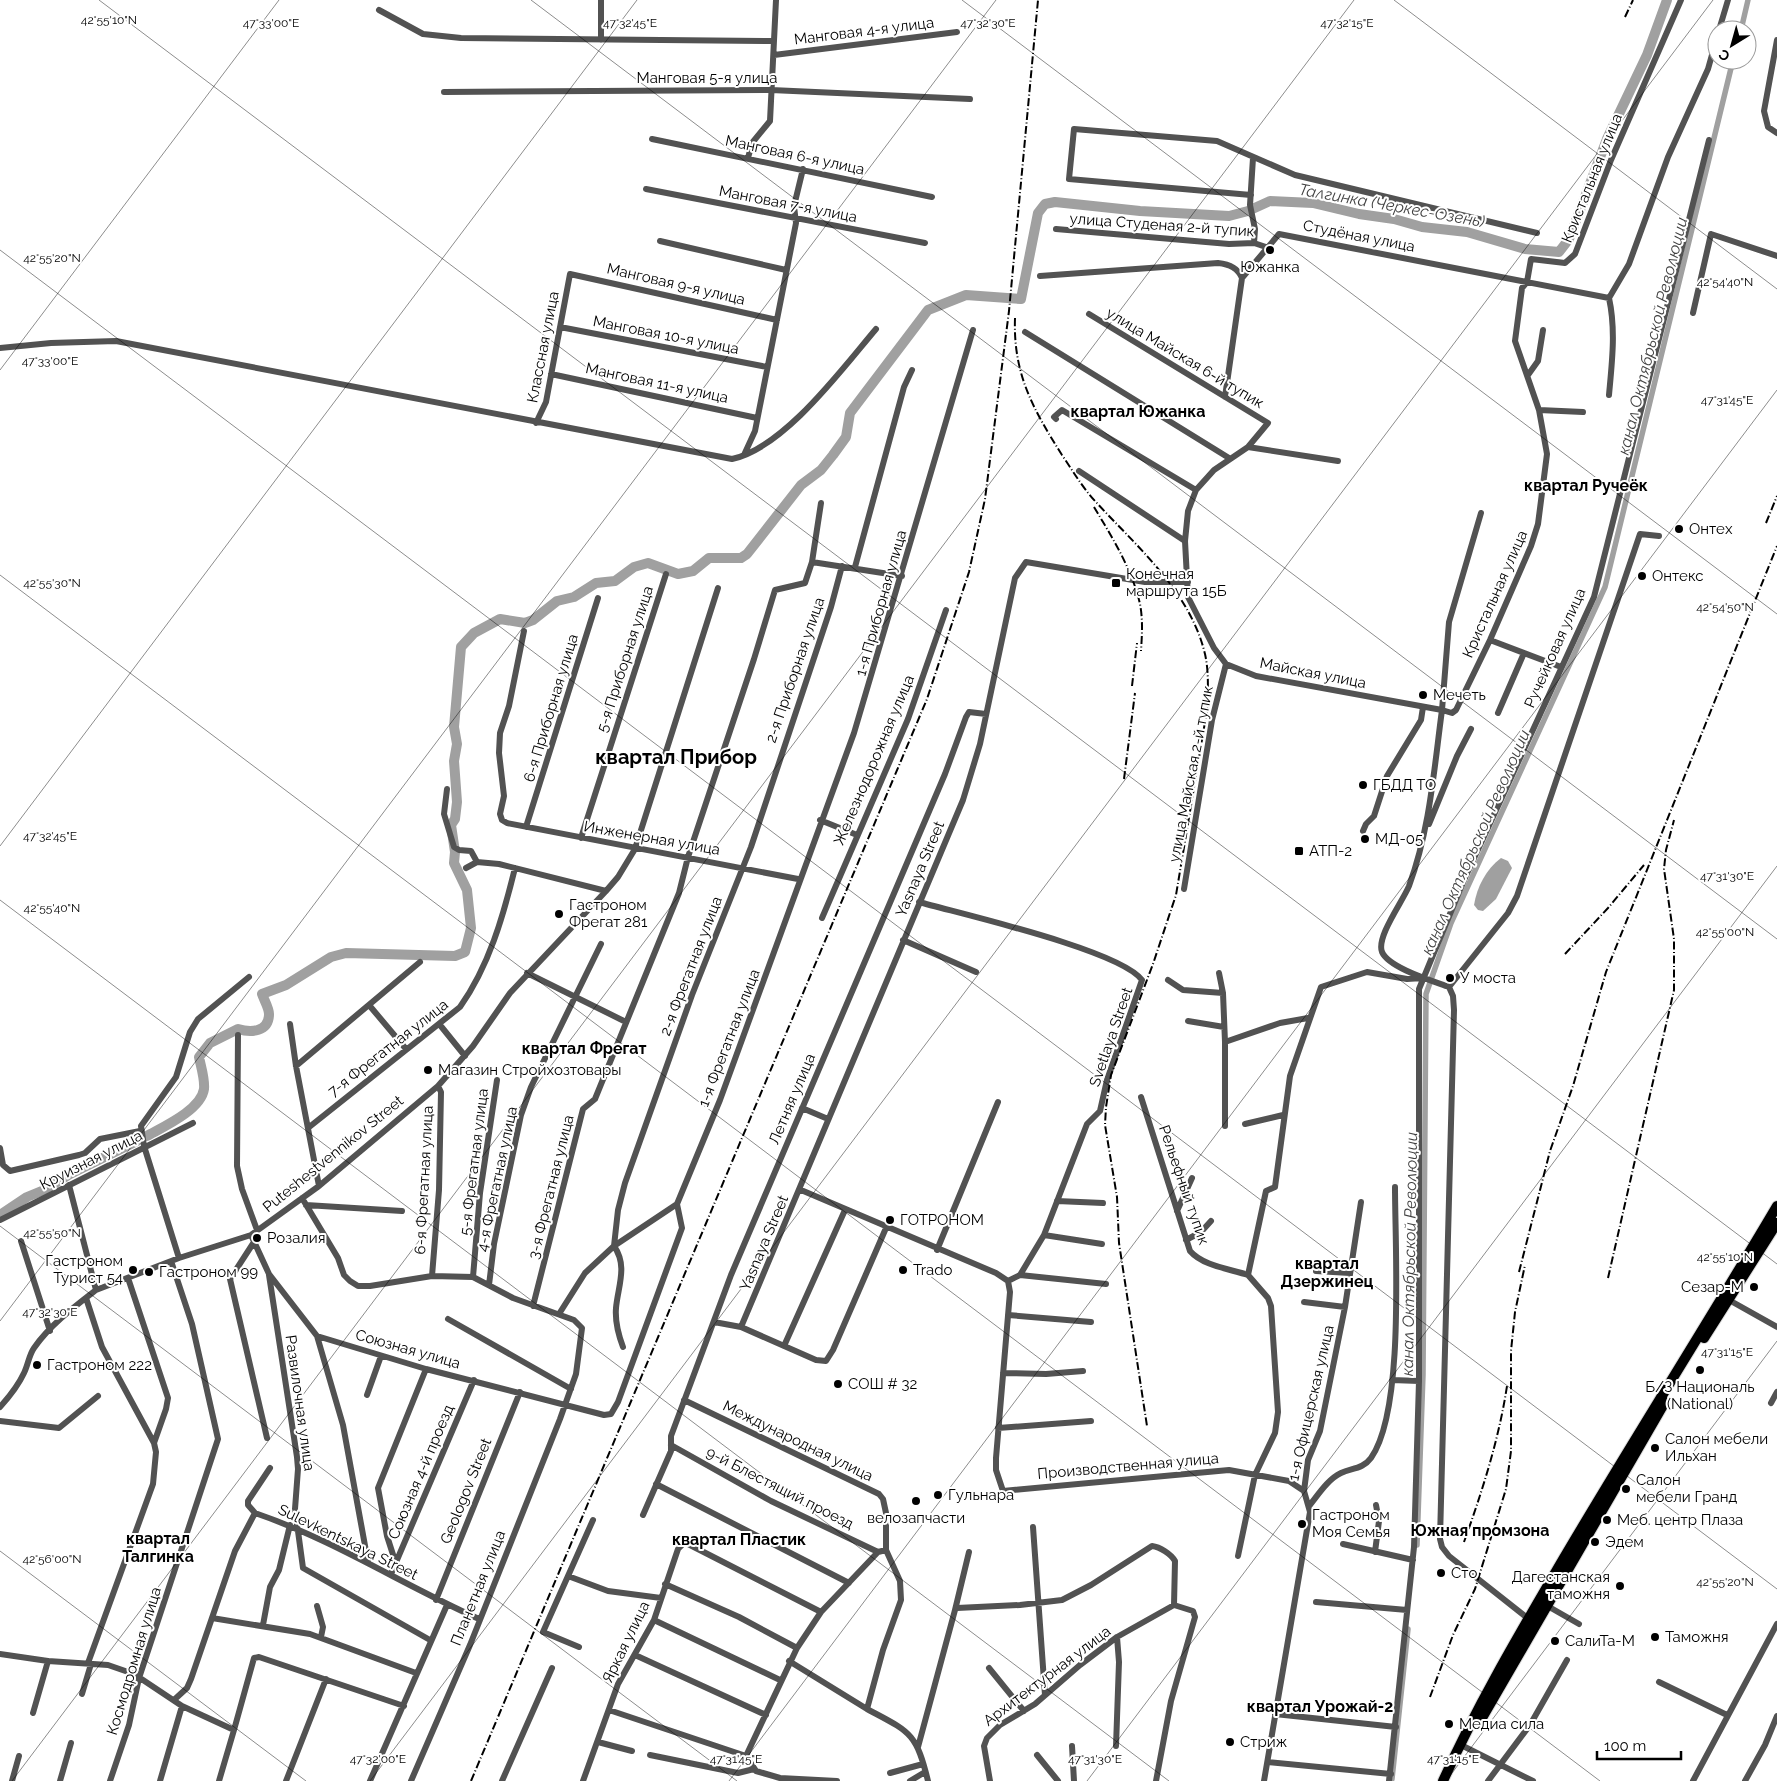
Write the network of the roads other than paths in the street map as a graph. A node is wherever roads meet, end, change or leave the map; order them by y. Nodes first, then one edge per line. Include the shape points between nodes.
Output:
1 (601, 0) edge
2 (776, 0) edge
3 (1681, 0) edge
4 (1728, 0) edge
5 (379, 10) dead end
6 (1722, 20) edge
7 (956, 32) dead end
8 (600, 40) junction
9 (1777, 40) edge
10 (774, 41) junction
11 (774, 55) junction
12 (1708, 70) edge
13 (772, 90) junction
14 (444, 92) dead end
15 (970, 99) dead end
16 (1777, 134) edge
17 (652, 139) dead end
18 (1709, 140) dead end
19 (748, 158) junction
20 (1253, 158) junction
21 (803, 169) junction
22 (646, 189) dead end
23 (1251, 195) junction
24 (932, 197) dead end
25 (796, 218) junction
26 (1056, 229) dead end
27 (1537, 233) dead end
28 (660, 241) dead end
29 (925, 243) dead end
30 (1254, 243) junction
31 (1266, 247) junction
32 (1777, 256) edge
33 (786, 270) junction
34 (570, 274) joint
35 (1040, 276) dead end
36 (1242, 278) junction
37 (1527, 282) junction
38 (1609, 298) junction
39 (1693, 313) dead end
40 (1089, 314) dead end
41 (777, 320) junction
42 (560, 327) junction
43 (876, 329) dead end
44 (973, 330) dead end
45 (1543, 330) dead end
46 (1025, 332) dead end
47 (0, 348) edge
48 (767, 367) junction
49 (912, 370) dead end
50 (551, 374) junction
51 (1528, 375) junction
52 (1609, 394) dead end
53 (1225, 397) junction
54 (1538, 410) junction
55 (1583, 412) dead end
56 (757, 418) junction
57 (1056, 419) dead end
58 (536, 423) junction
59 (1248, 447) junction
60 (744, 456) junction
61 (1230, 458) junction
62 (1338, 461) dead end
63 (1079, 471) dead end
64 (1196, 490) junction
65 (821, 503) dead end
66 (1481, 513) dead end
67 (1659, 536) dead end
68 (1185, 541) junction
69 (812, 562) junction
70 (842, 566) junction
71 (855, 567) junction
72 (666, 574) dead end
73 (902, 576) junction
74 (1188, 582) junction
75 (718, 588) dead end
76 (598, 598) dead end
77 (946, 610) dead end
78 (524, 631) dead end
79 (1490, 640) junction
80 (1524, 652) junction
81 (1226, 664) junction
82 (1561, 667) junction
83 (1423, 707) junction
84 (1442, 710) junction
85 (1498, 713) dead end
86 (986, 714) junction
87 (1470, 729) dead end
88 (447, 789) dead end
89 (820, 820) junction
90 (1427, 826) junction
91 (526, 827) junction
92 (1363, 831) dead end
93 (857, 835) junction
94 (581, 838) junction
95 (635, 849) junction
96 (688, 857) junction
97 (477, 862) junction
98 (466, 868) dead end
99 (515, 868) junction
100 (743, 868) junction
101 (798, 879) junction
102 (1184, 889) dead end
103 (606, 892) junction
104 (919, 902) junction
105 (822, 918) dead end
106 (903, 940) junction
107 (601, 944) dead end
108 (420, 962) dead end
109 (976, 972) dead end
110 (527, 973) junction
111 (1219, 973) dead end
112 (249, 976) dead end
113 (1424, 978) junction
114 (1168, 980) dead end
115 (1449, 987) junction
116 (1223, 993) junction
117 (575, 998) junction
118 (369, 1004) junction
119 (1308, 1018) junction
120 (1188, 1021) dead end
121 (626, 1022) junction
122 (290, 1024) dead end
123 (440, 1025) junction
124 (1224, 1027) junction
125 (238, 1035) dead end
126 (1225, 1042) junction
127 (406, 1049) junction
128 (465, 1056) junction
129 (296, 1066) junction
130 (498, 1080) dead end
131 (438, 1086) junction
132 (1141, 1098) dead end
133 (998, 1102) dead end
134 (802, 1108) junction
135 (1283, 1115) junction
136 (828, 1119) junction
137 (193, 1123) dead end
138 (1245, 1124) dead end
139 (1225, 1126) dead end
140 (308, 1128) junction
141 (140, 1131) junction
142 (144, 1146) junction
143 (0, 1148) edge
144 (1192, 1178) dead end
145 (69, 1184) junction
146 (319, 1186) junction
147 (1394, 1187) dead end
148 (801, 1190) junction
149 (302, 1198) junction
150 (1057, 1201) junction
151 (1360, 1202) dead end
152 (1102, 1203) dead end
153 (677, 1204) junction
154 (306, 1205) junction
155 (1777, 1206) edge
156 (845, 1210) junction
157 (402, 1211) dead end
158 (1177, 1211) junction
159 (0, 1220) edge
160 (1211, 1221) dead end
161 (1777, 1223) edge
162 (886, 1228) junction
163 (257, 1230) junction
164 (251, 1235) junction
165 (1044, 1235) junction
166 (1186, 1240) junction
167 (21, 1241) dead end
168 (254, 1242) junction
169 (1102, 1244) dead end
170 (614, 1246) junction
171 (937, 1250) junction
172 (179, 1258) junction
173 (171, 1261) junction
174 (1316, 1271) dead end
175 (1350, 1272) junction
176 (269, 1274) junction
177 (1248, 1275) junction
178 (432, 1276) junction
179 (1020, 1276) junction
180 (473, 1277) junction
181 (128, 1278) junction
182 (1008, 1281) junction
183 (1106, 1284) dead end
184 (488, 1285) junction
185 (96, 1290) junction
186 (86, 1298) junction
187 (1727, 1298) junction
188 (1304, 1302) dead end
189 (533, 1306) junction
190 (1346, 1307) junction
191 (559, 1314) junction
192 (1008, 1315) junction
193 (448, 1318) dead end
194 (714, 1322) junction
195 (1091, 1322) dead end
196 (1777, 1326) edge
197 (741, 1327) junction
198 (50, 1331) junction
199 (317, 1336) junction
200 (784, 1346) junction
201 (623, 1347) dead end
202 (381, 1356) junction
203 (426, 1369) junction
204 (1083, 1371) dead end
205 (1002, 1373) junction
206 (474, 1380) junction
207 (1392, 1380) junction
208 (1419, 1381) junction
209 (571, 1389) junction
210 (520, 1392) junction
211 (1777, 1392) edge
212 (366, 1395) dead end
213 (98, 1396) dead end
214 (684, 1400) junction
215 (1771, 1403) dead end
216 (565, 1404) junction
217 (0, 1407) edge
218 (0, 1421) edge
219 (1092, 1421) dead end
220 (998, 1428) junction
221 (267, 1438) dead end
222 (154, 1443) junction
223 (671, 1445) junction
224 (270, 1468) dead end
225 (1255, 1475) junction
226 (656, 1484) junction
227 (1304, 1491) junction
228 (1376, 1505) dead end
229 (1309, 1506) junction
230 (255, 1513) junction
231 (643, 1515) dead end
232 (593, 1520) dead end
233 (293, 1526) junction
234 (1033, 1527) dead end
235 (1343, 1544) dead end
236 (886, 1550) junction
237 (878, 1552) junction
238 (969, 1552) dead end
239 (1375, 1552) junction
240 (1238, 1556) dead end
241 (1413, 1560) junction
242 (368, 1562) junction
243 (396, 1564) junction
244 (391, 1574) junction
245 (568, 1576) junction
246 (849, 1583) junction
247 (665, 1584) junction
248 (661, 1598) junction
249 (436, 1600) junction
250 (1316, 1602) dead end
251 (1542, 1602) junction
252 (1038, 1604) junction
253 (447, 1605) junction
254 (1174, 1605) junction
255 (317, 1606) dead end
256 (955, 1610) junction
257 (1407, 1610) junction
258 (821, 1612) junction
259 (212, 1618) junction
260 (479, 1619) junction
261 (654, 1620) junction
262 (1532, 1621) junction
263 (1579, 1624) dead end
264 (1777, 1624) edge
265 (263, 1625) junction
266 (321, 1637) junction
267 (1116, 1637) junction
268 (430, 1640) junction
269 (579, 1647) dead end
270 (797, 1648) junction
271 (0, 1654) edge
272 (635, 1656) junction
273 (1567, 1660) dead end
274 (48, 1661) junction
275 (790, 1661) junction
276 (90, 1663) junction
277 (552, 1668) dead end
278 (990, 1668) dead end
279 (416, 1673) junction
280 (139, 1678) junction
281 (326, 1679) junction
282 (780, 1680) junction
283 (1659, 1682) dead end
284 (82, 1694) dead end
285 (1045, 1695) junction
286 (175, 1699) junction
287 (182, 1706) junction
288 (404, 1706) junction
289 (867, 1709) junction
290 (609, 1710) junction
291 (1024, 1711) junction
292 (33, 1713) dead end
293 (1276, 1714) junction
294 (766, 1715) junction
295 (1727, 1715) junction
296 (1777, 1716) edge
297 (1396, 1728) junction
298 (234, 1730) junction
299 (598, 1742) junction
300 (71, 1743) dead end
301 (1462, 1745) junction
302 (1072, 1746) dead end
303 (1116, 1746) dead end
304 (918, 1747) junction
305 (632, 1751) dead end
306 (650, 1755) dead end
307 (1037, 1755) dead end
308 (19, 1756) dead end
309 (746, 1756) junction
310 (1268, 1762) junction
311 (923, 1764) junction
312 (1501, 1764) junction
313 (754, 1769) junction
314 (926, 1772) junction
315 (890, 1773) dead end
316 (1391, 1774) junction
317 (12, 1781) edge
318 (60, 1781) edge
319 (110, 1781) edge
320 (160, 1781) edge
321 (219, 1781) edge
322 (286, 1781) edge
323 (370, 1781) edge
324 (411, 1781) edge
325 (502, 1781) edge
326 (583, 1781) edge
327 (837, 1781) edge
328 (910, 1781) edge
329 (928, 1781) edge
330 (990, 1781) edge
331 (1058, 1781) edge
332 (1074, 1781) edge
333 (1156, 1781) edge
334 (1264, 1781) edge
335 (1389, 1781) edge
336 (1442, 1781) edge
337 (1450, 1781) edge
338 (1488, 1781) edge
339 (1533, 1781) edge
340 (1693, 1781) edge
341 (1745, 1781) edge

1 - 8 street
2 - 10 street
3 - 37 street, Кристальная улица via 1611,160 1575,254 1564,263 1531,259
4 - 6 street
5 - 8 street, Манговая 4-я улица via 424,34 462,38
7 - 11 street, Манговая 4-я улица
8 - 10 street, Манговая 4-я улица
9 - 16 street via 1766,92 1764,120
10 - 11 street
11 - 13 street
12 - 38 street via 1668,157 1629,264
13 - 14 street, Манговая 5-я улица
13 - 15 street, Манговая 5-я улица
13 - 19 street via 770,121 752,143
17 - 19 street, Манговая 6-я улица
18 - 82 street, Ручейковая улица via 1594,597
19 - 21 street, Манговая 6-я улица
20 - 23 street
20 - 23 street via 1216,141 1074,129 1069,179
20 - 27 street via 1295,175 1346,189
21 - 24 street, Манговая 6-я улица
21 - 25 street via 794,206
22 - 25 street, Манговая 7-я улица
23 - 30 street
25 - 29 street, Манговая 7-я улица
25 - 33 street
26 - 30 street, улица Студеная 2-й тупик via 1229,244
28 - 33 street
30 - 31 street, улица Студеная 2-й тупик
31 - 36 street, Студёная улица via 1258,262
31 - 37 street, Студёная улица via 1279,234
32 - 39 street via 1711,234
33 - 41 street
34 - 41 street, Манговая 9-я улица
34 - 42 street, Классная улица
35 - 36 street via 1218,263 1234,268
36 - 53 street
37 - 38 street, Студёная улица
37 - 51 street, Кристальная улица via 1522,288 1515,341
38 - 52 street via 1613,342
40 - 53 street, улица Майская 6-й тупик
41 - 48 street
42 - 48 street, Манговая 10-я улица
42 - 50 street, Классная улица
43 - 60 street via 819,396 780,433
44 - 73 street, 1-я Приборная улица
45 - 51 street via 1538,361
46 - 61 street
47 - 58 street via 116,341
48 - 56 street
49 - 71 street via 904,387
50 - 56 street, Манговая 11-я улица
50 - 58 street, Классная улица via 546,402
51 - 54 street, Кристальная улица
53 - 59 street, улица Майская 6-й тупик via 1268,422
54 - 55 street
54 - 79 street, Кристальная улица via 1547,454 1538,524
56 - 60 street
57 - 64 street via 1054,417 1062,410
58 - 60 street via 732,458
59 - 61 street
59 - 62 street
61 - 64 street
63 - 68 street
64 - 68 street via 1188,511
65 - 69 street
66 - 84 street via 1449,622
67 - 115 street via 1640,534 1517,896 1508,913
68 - 74 street
69 - 70 street
69 - 96 street, 3-я Фрегатная улица via 805,583 774,590
70 - 71 street
70 - 100 street, 2-я Приборная улица
71 - 73 street
72 - 94 street, 5-я Приборная улица
73 - 89 street, 1-я Приборная улица via 864,701
74 - 81 street via 1188,597 1214,648
74 - 86 street, Yasnaya Street via 1145,582 1026,562 1016,578
75 - 95 street, Puteshestvennikov Street
76 - 91 street, 6-я Приборная улица
77 - 93 street, Железнодорожная улица via 908,718
78 - 91 street, Инженерная улица via 510,706 500,733 499,753 504,796 502,820
79 - 80 street
79 - 84 street, Кристальная улица via 1456,710 1452,714
80 - 82 street
80 - 85 street
81 - 83 street, Майская улица via 1256,676
81 - 102 street, улица Майская 2-й тупик via 1210,729
82 - 113 street, Ручейковая улица via 1464,880
83 - 84 street, Майская улица
83 - 92 street via 1421,720 1387,776 1374,816
84 - 90 street
86 - 104 street, Yasnaya Street via 964,800
86 - 134 street, Летняя улица via 975,711 966,717 945,774
87 - 90 street
88 - 97 street via 444,814 454,847 471,851
89 - 93 street
89 - 101 street, 1-я Приборная улица
90 - 113 street via 1409,887 1382,939 1382,951 1390,961
91 - 94 street, Инженерная улица
93 - 105 street, Железнодорожная улица
94 - 95 street, Инженерная улица
95 - 96 street, Инженерная улица
95 - 103 street, Puteshestvennikov Street
96 - 100 street, Инженерная улица
96 - 121 street, 3-я Фрегатная улица via 679,893
97 - 98 street
97 - 99 street
99 - 103 street
99 - 123 street, 7-я Фрегатная улица via 495,939 471,991 460,1007
100 - 101 street, Инженерная улица
100 - 170 street, 2-я Фрегатная улица via 692,995 625,1183
101 - 153 street, 1-я Фрегатная улица via 720,1100
103 - 110 street, Puteshestvennikov Street
104 - 106 street, Yasnaya Street
104 - 150 street, Svetlaya Street via 1067,943 1119,964 1142,980 1107,1080 1100,1111 1087,1124
106 - 109 street
106 - 136 street, Yasnaya Street
107 - 117 street, 4-я Фрегатная улица
108 - 118 street
110 - 117 street
110 - 128 street, Puteshestvennikov Street
111 - 116 street
112 - 141 street via 198,1019 190,1032 176,1077
113 - 115 street
113 - 119 street via 1407,979 1368,972 1326,984 1318,992
113 - 208 street, Ручейковая улица via 1419,989
114 - 116 street via 1184,990
115 - 262 street via 1454,1010 1440,1539 1449,1556
116 - 124 street
117 - 121 street
117 - 184 street, 4-я Фрегатная улица via 531,1087 521,1115
118 - 127 street
118 - 129 street
119 - 126 street via 1280,1023
119 - 135 street via 1292,1068
120 - 124 street
121 - 189 street, 3-я Фрегатная улица via 595,1099 581,1114
122 - 129 street
123 - 127 street, 7-я Фрегатная улица
123 - 128 street
124 - 126 street
125 - 163 street via 237,1166
126 - 139 street
127 - 140 street, 7-я Фрегатная улица
128 - 131 street, Puteshestvennikov Street
129 - 140 street
130 - 180 street, 5-я Фрегатная улица via 480,1193
131 - 146 street, Puteshestvennikov Street
131 - 178 street, 6-я Фрегатная улица via 441,1092 440,1164
132 - 158 street, Рельефный тупик
133 - 171 street
134 - 136 street
134 - 194 street, Летняя улица
135 - 138 street
135 - 177 street via 1275,1188 1266,1191
136 - 148 street, Yasnaya Street
137 - 142 street, Круизная улица
140 - 146 street
141 - 142 street
141 - 143 street via 100,1138 85,1153 10,1171 3,1165
142 - 145 street, Круизная улица
142 - 172 street
144 - 158 street
145 - 159 street, Круизная улица
145 - 185 street
146 - 149 street, Puteshestvennikov Street
147 - 207 street
148 - 156 street
148 - 197 street, Yasnaya Street
149 - 154 street
149 - 163 street, Puteshestvennikov Street
150 - 152 street
150 - 165 street, Svetlaya Street
151 - 175 street, 1-я Офицерская улица
153 - 170 street
153 - 216 street, Союзная улица via 682,1228 618,1402 611,1414 604,1415
154 - 157 street
154 - 178 street via 338,1258 344,1275 358,1286
155 - 187 main road
156 - 162 street
156 - 200 street
158 - 166 street, Рельефный тупик
160 - 166 street via 1202,1232
161 - 187 main road
162 - 171 street
162 - 200 street via 826,1361
163 - 164 street, Puteshestvennikov Street
164 - 168 street
164 - 172 street, Puteshestvennikov Street
165 - 169 street
165 - 179 street, Svetlaya Street
166 - 177 street, Рельефный тупик via 1196,1257
167 - 198 street
168 - 176 street
168 - 221 street via 230,1279
170 - 191 street via 585,1272
170 - 201 street via 622,1267 616,1308
171 - 182 street
172 - 173 street, Puteshestvennikov Street
173 - 181 street, Puteshestvennikov Street
173 - 280 street, Космодромная улица via 192,1324 218,1438
174 - 175 street
175 - 190 street, 1-я Офицерская улица
176 - 199 street
176 - 233 street, Развилочная улица via 297,1457
177 - 225 street via 1271,1306 1278,1412 1274,1433
178 - 180 street
179 - 182 street
179 - 183 street
180 - 184 street
181 - 185 street, Puteshestvennikov Street
181 - 222 street via 168,1398
182 - 192 street, Производственная улица
184 - 189 street
185 - 186 street, Puteshestvennikov Street
186 - 198 street, Puteshestvennikov Street
186 - 222 street via 102,1347
187 - 196 street
187 - 251 main road
188 - 190 street
189 - 191 street
190 - 227 street, 1-я Офицерская улица via 1320,1431 1308,1460
191 - 209 street, Планетная улица via 574,1320 582,1328
192 - 195 street
192 - 205 street, Производственная улица
193 - 209 street
194 - 197 street
194 - 214 street, Летняя улица
197 - 200 street
198 - 217 street, Puteshestvennikov Street via 34,1349 24,1373
199 - 202 street, Союзная улица
199 - 242 street via 343,1425
202 - 203 street, Союзная улица
202 - 212 street
203 - 206 street, Союзная улица
203 - 243 street via 378,1488
204 - 205 street
205 - 220 street, Производственная улица
206 - 210 street, Союзная улица
206 - 243 street, Союзная 4-й проезд
207 - 208 street
207 - 229 street via 1385,1425 1371,1458 1364,1466 1340,1473
208 - 241 street, Ручейковая улица
209 - 216 street, Планетная улица
210 - 216 street, Союзная улица
210 - 249 street, Geologov Street
211 - 215 street
213 - 218 street via 59,1428
214 - 223 street, Летняя улица
214 - 236 street, Международная улица via 879,1494 886,1513
216 - 260 street, Планетная улица
219 - 220 street
220 - 225 street, Производственная улица via 996,1470 1003,1491 1134,1480 1206,1470
222 - 276 street via 152,1484
223 - 226 street, Летняя улица
223 - 237 street, 9-й Блестящий проезд via 772,1501
224 - 230 street via 248,1501
225 - 227 street, Производственная улица via 1289,1481
225 - 240 street
226 - 231 street, Летняя улица
226 - 246 street
227 - 229 street
228 - 239 street via 1379,1521
229 - 293 street
230 - 233 street, Sulevkentskaya Street
230 - 259 street, Sulevkentskaya Street via 235,1551
232 - 245 street
233 - 242 street, Sulevkentskaya Street
233 - 265 street via 270,1587
233 - 268 street, Развилочная улица via 302,1568
234 - 252 street
235 - 239 street
236 - 237 street
236 - 289 street, Международная улица via 900,1581 900,1600
237 - 246 street
238 - 256 street
239 - 241 street
241 - 257 street, Ручейковая улица
242 - 244 street, Sulevkentskaya Street
243 - 244 street, Союзная 4-й проезд
244 - 249 street, Sulevkentskaya Street
245 - 248 street via 608,1591
245 - 269 street via 543,1632
246 - 258 street
247 - 248 street, Яркая улица
247 - 258 street, Яркая улица via 678,1549 688,1544
247 - 270 street via 739,1617
248 - 261 street, Яркая улица
249 - 253 street, Sulevkentskaya Street
250 - 257 street
251 - 262 main road
251 - 263 street
252 - 254 street via 1072,1596 1152,1546 1175,1561
252 - 256 street
252 - 285 street
253 - 260 street, Sulevkentskaya Street
253 - 268 street
254 - 267 street, Архитектурная улица
254 - 333 street via 1188,1607 1195,1617 1171,1701
255 - 266 street via 323,1627
256 - 304 street
257 - 297 street, Ручейковая улица
258 - 270 street
259 - 265 street
259 - 286 street, Sulevkentskaya Street via 189,1683
260 - 324 street, Планетная улица
261 - 272 street, Яркая улица
261 - 282 street
262 - 301 main road
264 - 295 street
265 - 266 street
266 - 279 street
267 - 285 street, Архитектурная улица
267 - 303 street via 1119,1662
268 - 279 street
270 - 275 street
271 - 274 street
272 - 290 street, Яркая улица via 626,1668
272 - 294 street
273 - 312 street via 1530,1726
274 - 276 street
274 - 292 street
275 - 282 street
275 - 289 street
276 - 280 street via 108,1665
276 - 284 street
277 - 325 street
278 - 291 street
279 - 288 street
280 - 286 street
280 - 319 street, Космодромная улица via 129,1725
281 - 288 street
281 - 298 street via 254,1658
281 - 322 street
282 - 294 street
283 - 295 street
285 - 291 street, Архитектурная улица
286 - 287 street
287 - 298 street
287 - 320 street
288 - 323 street
289 - 304 street via 906,1730
290 - 299 street, Яркая улица
290 - 309 street
291 - 330 street, Архитектурная улица via 986,1738 984,1753
293 - 297 street
293 - 310 street
294 - 309 street
295 - 340 street
296 - 341 street
297 - 316 street, Ручейковая улица
298 - 321 street
299 - 305 street
299 - 326 street, Яркая улица
300 - 318 street
301 - 312 street
301 - 336 main road
301 - 337 main road
302 - 332 street
304 - 311 street
306 - 313 street via 738,1773
307 - 331 street
308 - 317 street
309 - 313 street
310 - 316 street
310 - 334 street
311 - 314 street
311 - 315 street
312 - 338 street
312 - 339 street
313 - 327 street via 780,1778
314 - 328 street
314 - 329 street
316 - 335 street, Ручейковая улица

